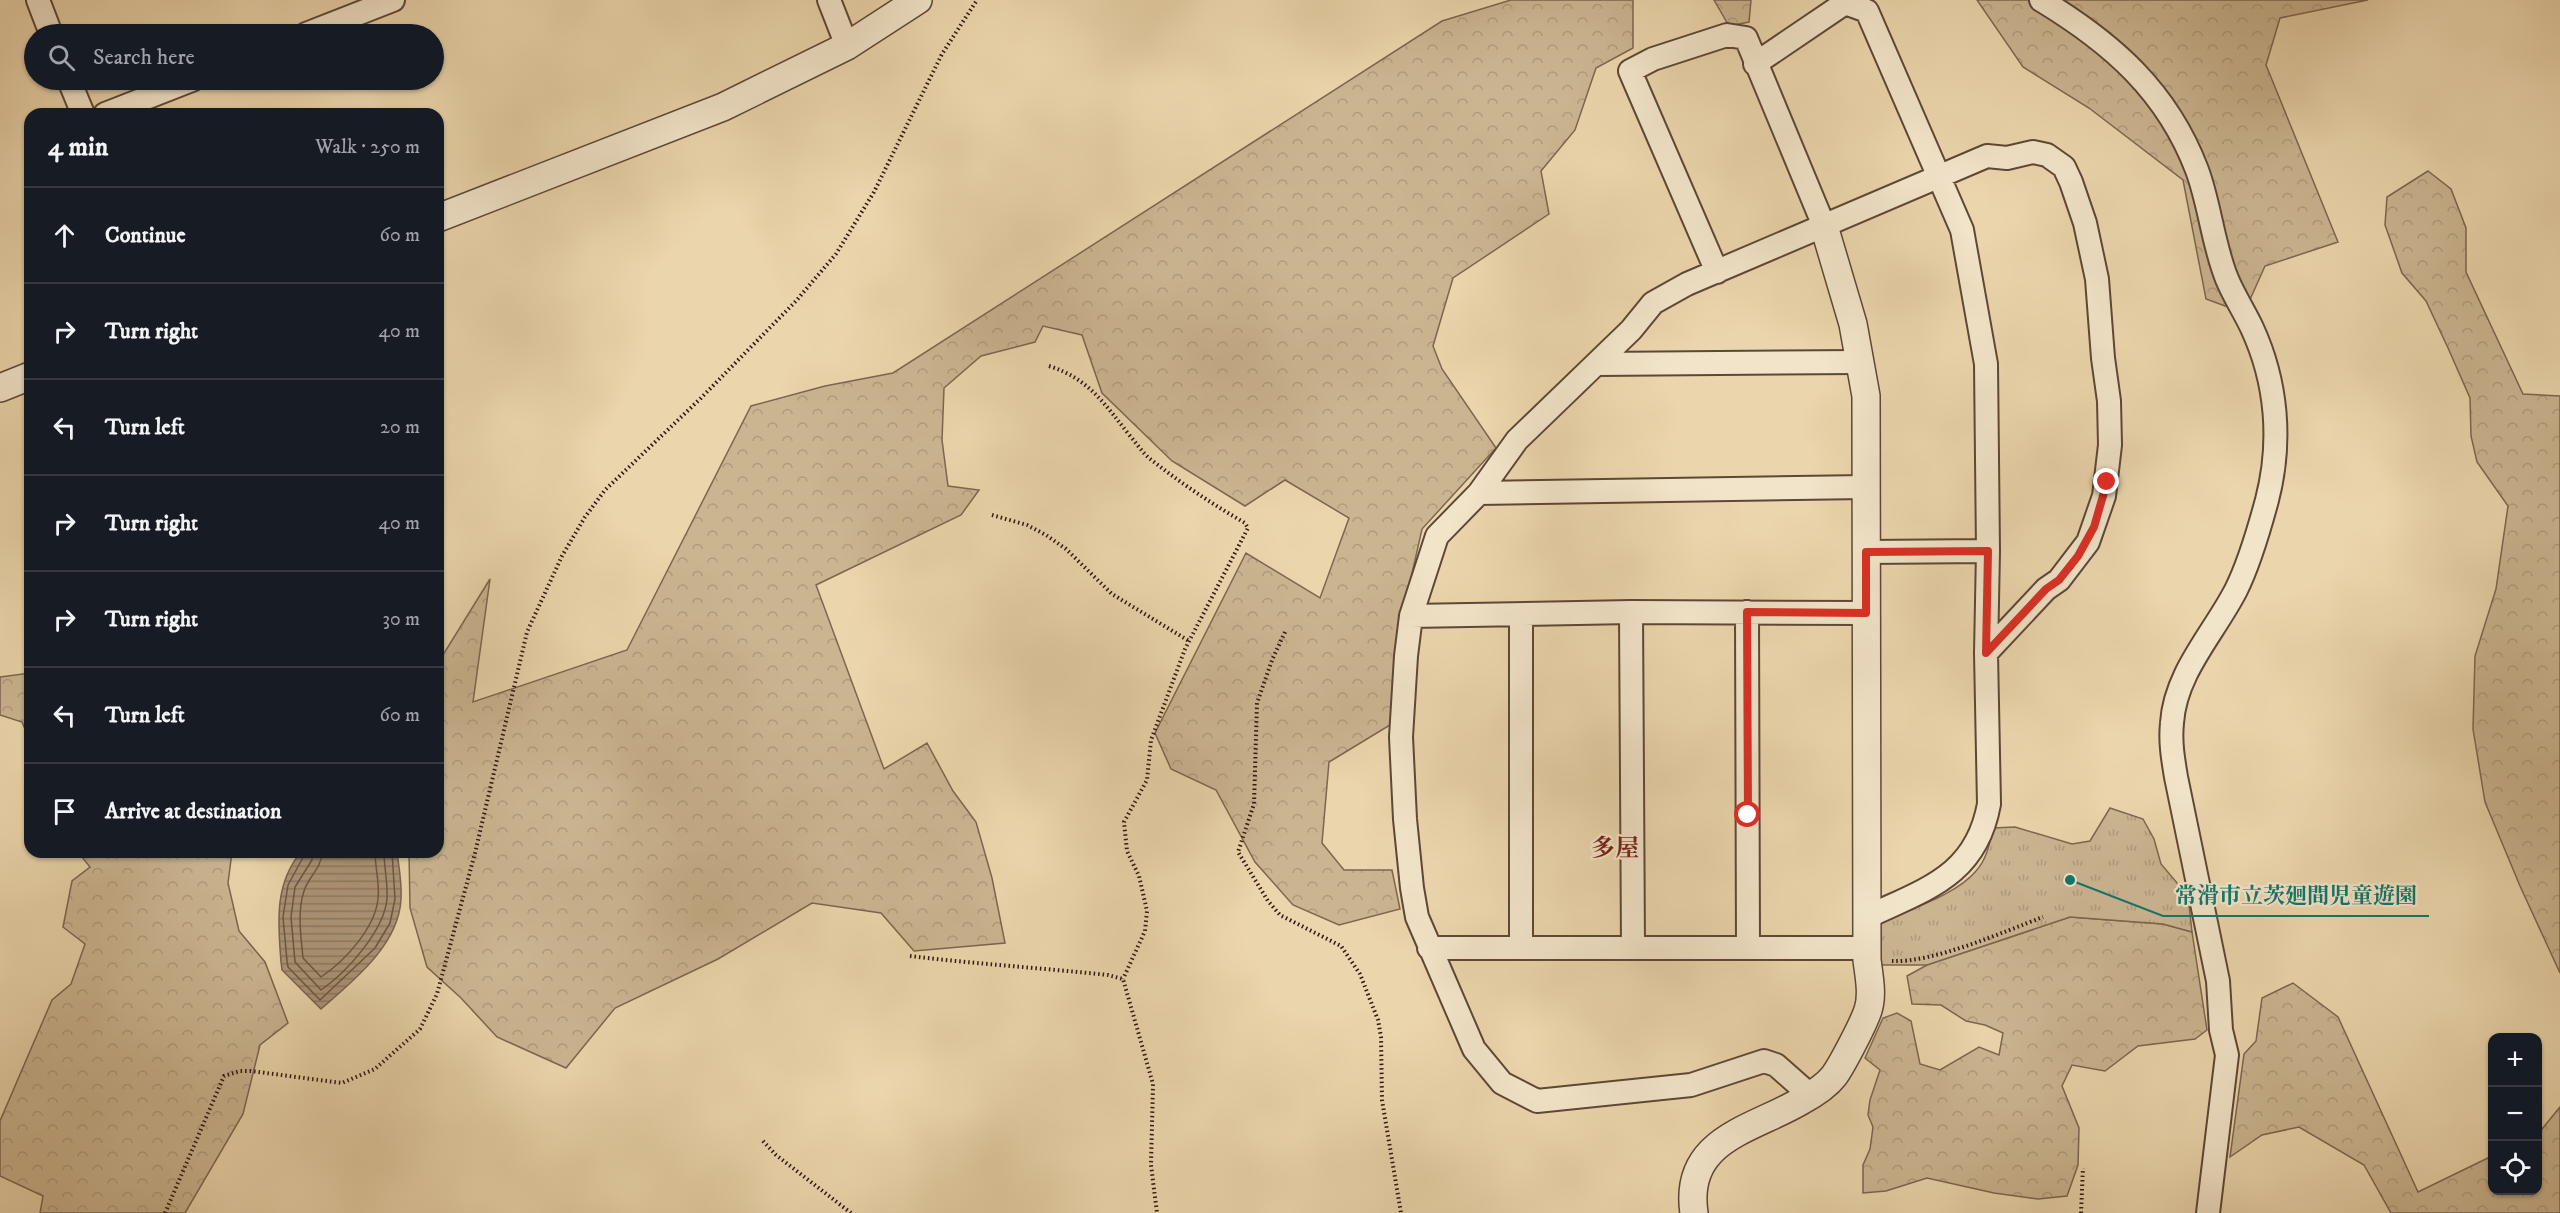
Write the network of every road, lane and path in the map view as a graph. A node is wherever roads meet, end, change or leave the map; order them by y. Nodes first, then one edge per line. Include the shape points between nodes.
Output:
1 (38, 0) edge
2 (390, 0) edge
3 (829, 0) edge
4 (918, 0) edge
5 (977, 0) edge
6 (2041, 0) edge
7 (47, 24) edge
8 (331, 24) edge
9 (847, 46) junction
10 (1755, 64) junction
11 (73, 90) edge
12 (166, 90) edge
13 (81, 108) edge
14 (120, 108) edge
15 (1941, 177) junction
16 (444, 216) edge
17 (1824, 226) junction
18 (1717, 272) junction
19 (1860, 362) junction
20 (1597, 364) junction
21 (1049, 366) dead end
22 (24, 378) edge
23 (0, 388) edge
24 (1866, 487) junction
25 (1479, 493) junction
26 (992, 515) dead end
27 (1988, 551) junction
28 (1866, 552) junction
29 (1631, 612) junction
30 (1747, 612) junction
31 (1866, 613) junction
32 (1521, 615) junction
33 (1411, 616) junction
34 (1284, 632) dead end
35 (1189, 641) junction
36 (1986, 653) junction
37 (1867, 917) junction
38 (2043, 917) dead end
39 (1633, 946) junction
40 (1521, 947) junction
41 (1748, 947) junction
42 (1429, 948) junction
43 (1867, 954) junction
44 (910, 956) dead end
45 (1123, 980) junction
46 (1810, 1095) junction
47 (763, 1141) dead end
48 (2084, 1168) dead end
49 (165, 1213) edge
50 (851, 1213) edge
51 (1157, 1213) edge
52 (1401, 1213) edge
53 (1694, 1213) edge
54 (2081, 1213) edge
55 (2208, 1213) edge

1 - 7 street
2 - 8 street
3 - 9 street
4 - 9 street
5 - 49 path via 942,54 874,192 836,254 717,382 605,490 567,546 527,632 476,853 437,994 420,1029 375,1069 342,1083 250,1071 224,1076
6 - 55 street via 2104,42 2127,63 2160,100 2182,137 2197,171 2226,277 2262,353 2275,414 2276,461 2262,517 2237,589 2189,667 2172,721 2176,777 2218,981 2227,1055
9 - 16 street via 723,107
10 - 15 street via 1845,3 1867,11
10 - 17 street
10 - 18 street via 1746,38 1727,34 1629,71
11 - 13 street
12 - 14 street
15 - 17 street
15 - 27 street via 1962,230 1986,364
15 - 36 street via 1987,156 2007,158 2030,152 2046,155 2064,167 2085,223 2097,279 2109,400 2107,482 2088,542 2059,580
17 - 18 street
17 - 19 street
18 - 20 street via 1653,303
19 - 20 street
19 - 24 street via 1866,396
20 - 25 street via 1518,441
21 - 35 path via 1069,372 1085,383 1148,457 1248,528
22 - 23 street
24 - 25 street
24 - 28 street
25 - 33 street via 1437,536
26 - 35 path via 1047,535 1112,594
27 - 28 street
27 - 36 street
28 - 31 street
29 - 30 street
29 - 32 street
29 - 39 street
30 - 31 street
30 - 41 street
31 - 37 street
32 - 33 street
32 - 40 street
33 - 42 street via 1401,737 1405,819 1417,917
34 - 52 path via 1257,703 1254,804 1238,852 1280,915 1341,946 1360,974 1382,1037 1382,1100
35 - 45 path via 1150,740 1147,780 1124,822 1127,850 1147,911 1133,963
36 - 37 street via 1989,804 1981,835 1965,860 1940,883
37 - 43 street
38 - 43 path via 1918,960
39 - 40 street
39 - 41 street
40 - 42 street
41 - 43 street
42 - 46 street via 1474,1049 1502,1083 1537,1101 1691,1085 1764,1061 1776,1065
43 - 46 street via 1868,1010 1833,1076
44 - 45 path via 981,965 1011,964
45 - 51 path via 1153,1084 1151,1165
46 - 53 street via 1712,1149 1695,1180
47 - 50 path
48 - 54 path

